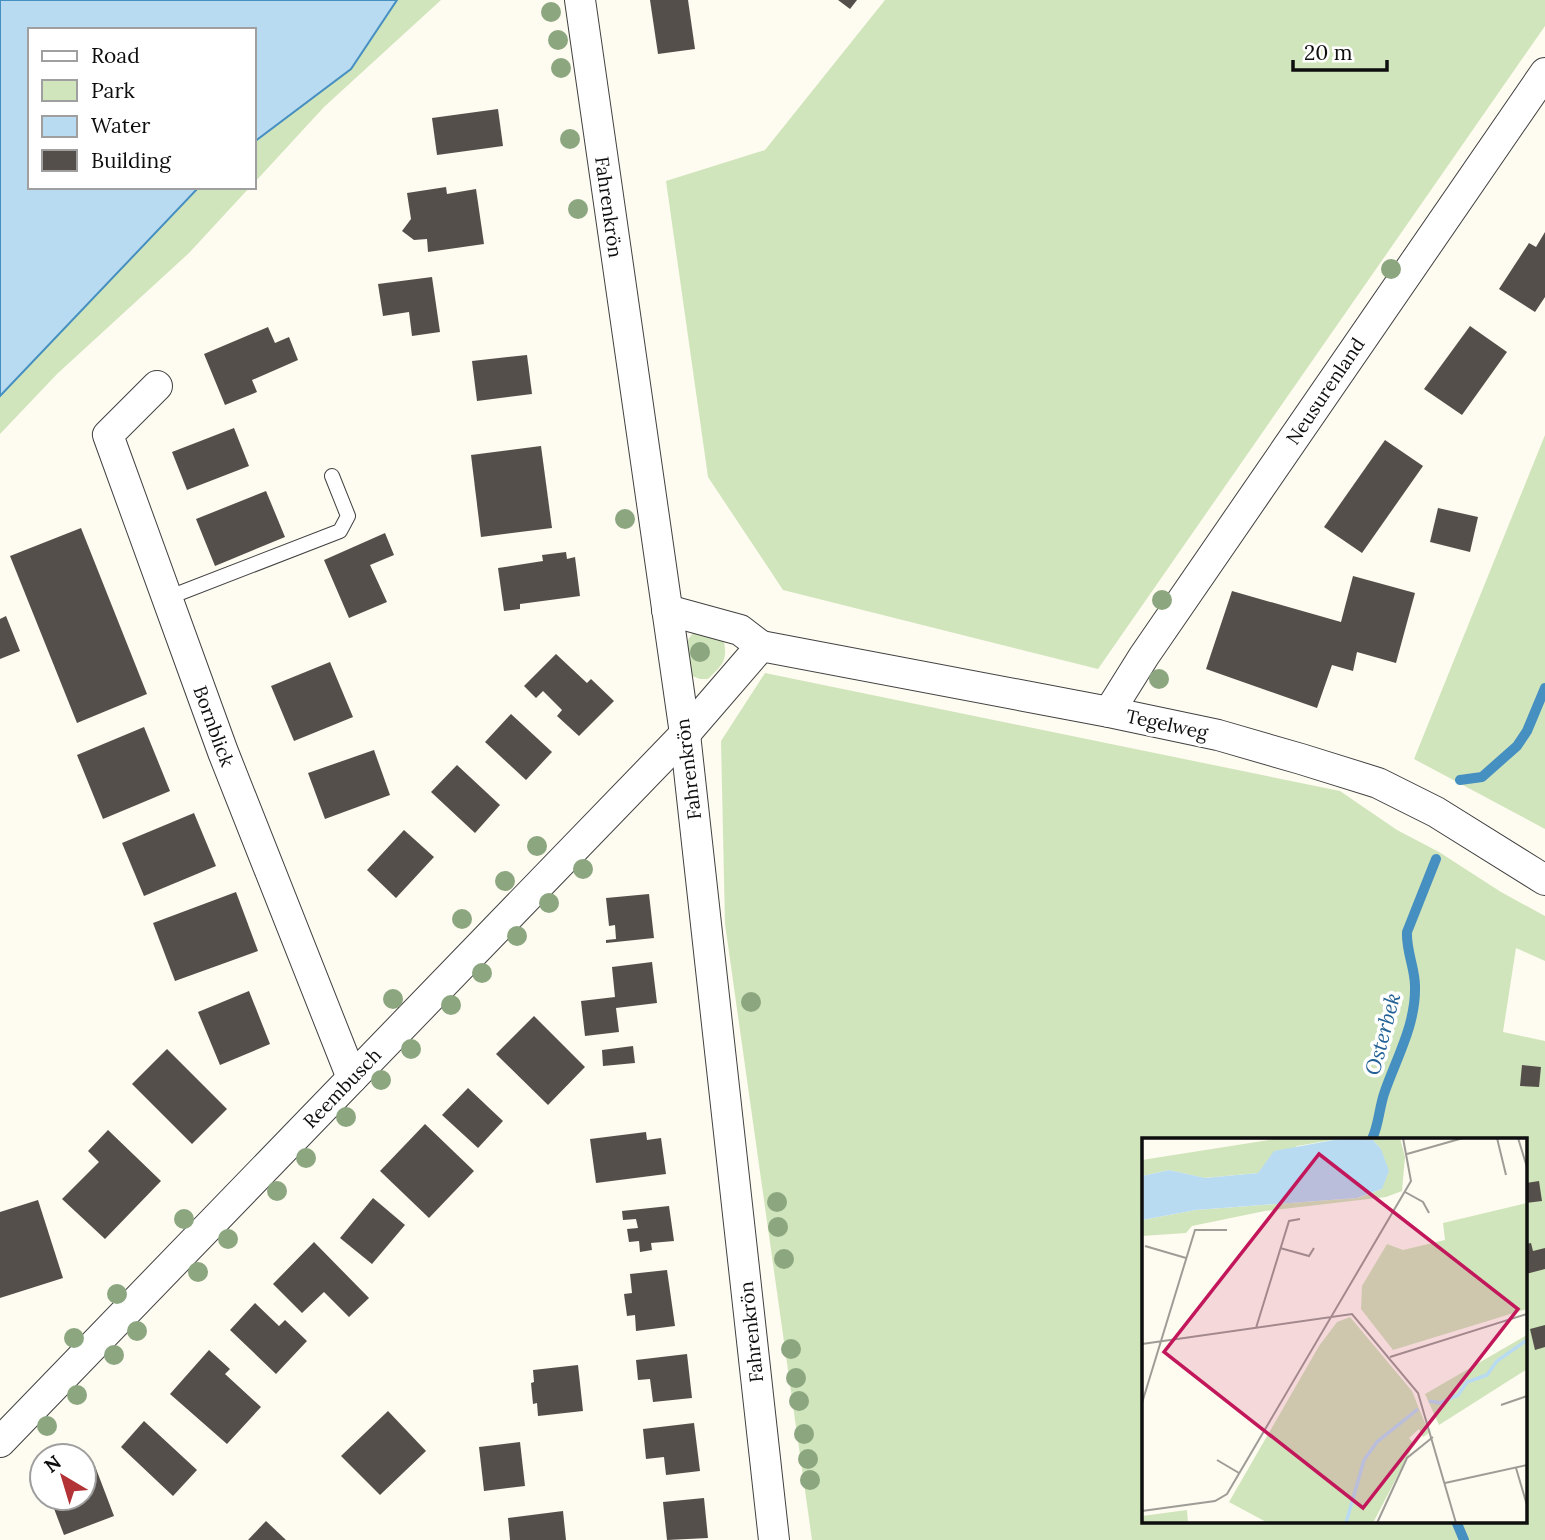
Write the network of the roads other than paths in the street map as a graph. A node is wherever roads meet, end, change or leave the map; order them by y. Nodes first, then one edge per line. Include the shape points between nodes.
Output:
1 (580, 0) edge
2 (1545, 72) edge
3 (157, 386) dead end
4 (332, 476) dead end
5 (167, 598) junction
6 (667, 610) junction
7 (761, 646) junction
8 (1108, 712) junction
9 (685, 734) junction
10 (1545, 880) edge
11 (352, 1078) junction
12 (0, 1442) edge
13 (774, 1540) edge

1 - 6 street, Fahrenkrön
2 - 8 street, Neusurenland
3 - 5 street, Bornblick via 108,435
4 - 5 lane via 348,516 340,531
5 - 11 street, Bornblick
6 - 7 street, Tegelweg via 740,630
6 - 9 street, Fahrenkrön
7 - 8 street, Tegelweg
7 - 9 street
8 - 10 street, Tegelweg via 1218,735 1378,783 1436,812
9 - 11 street, Reembusch
9 - 13 street, Fahrenkrön
11 - 12 street, Reembusch

